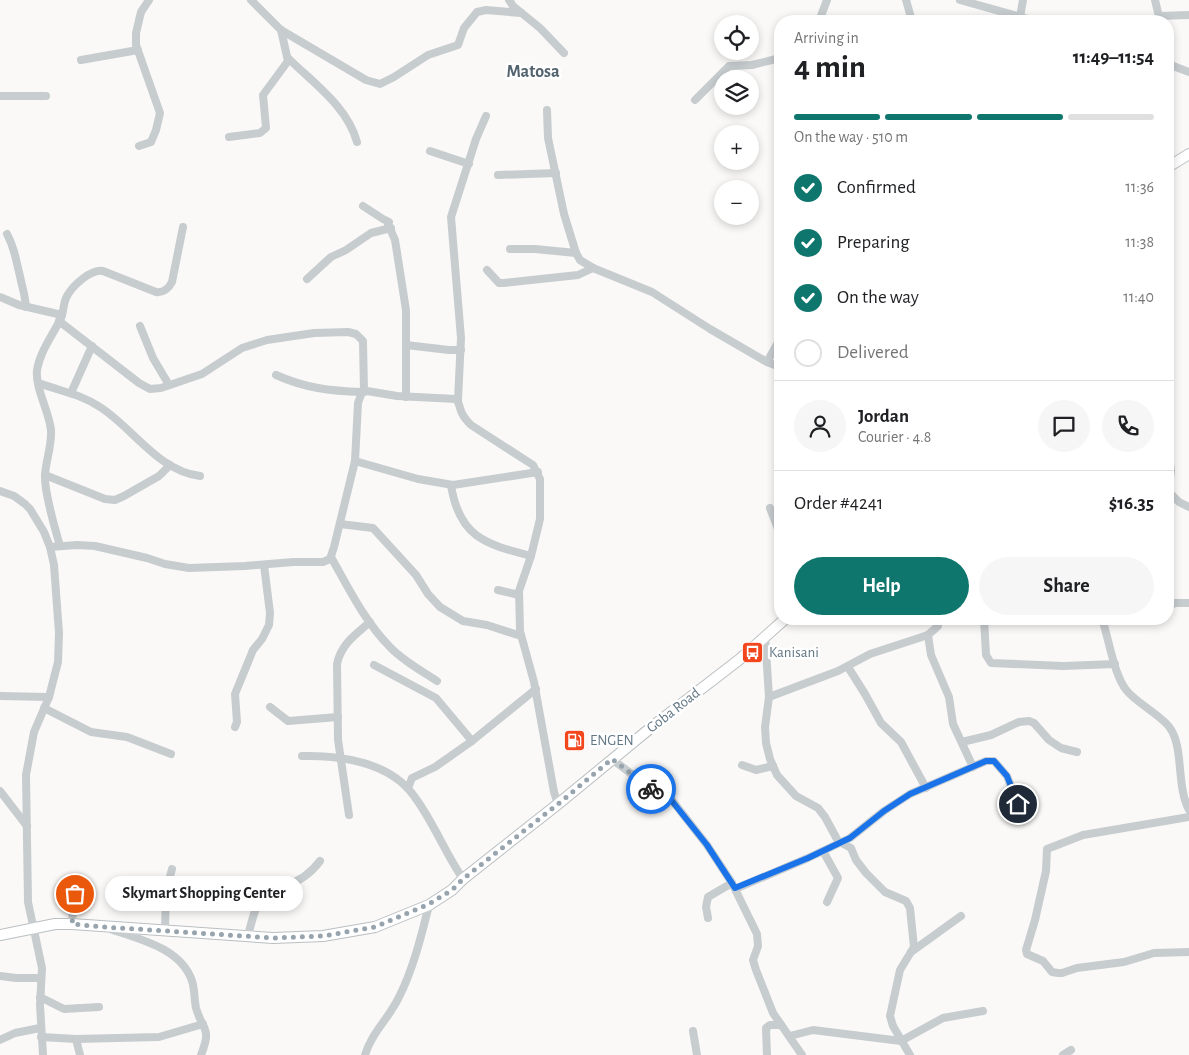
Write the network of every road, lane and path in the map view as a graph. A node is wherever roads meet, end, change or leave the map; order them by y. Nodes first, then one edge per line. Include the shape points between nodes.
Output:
1 (149, 0) edge
2 (251, 0) edge
3 (509, 0) edge
4 (827, 0) edge
5 (906, 0) edge
6 (960, 0) edge
7 (1023, 0) edge
8 (1155, 0) edge
9 (521, 13) junction
10 (821, 15) edge
11 (910, 15) edge
12 (1016, 15) edge
13 (1020, 15) edge
14 (1158, 15) edge
15 (1189, 15) edge
16 (1174, 16) edge
17 (281, 30) junction
18 (138, 50) junction
19 (564, 53) dead end
20 (288, 58) junction
21 (81, 60) dead end
22 (774, 60) edge
23 (1174, 66) edge
24 (1189, 72) edge
25 (0, 96) edge
26 (46, 96) dead end
27 (695, 100) dead end
28 (547, 110) dead end
29 (486, 116) dead end
30 (229, 137) dead end
31 (357, 142) dead end
32 (139, 146) dead end
33 (430, 151) dead end
34 (1189, 154) edge
35 (1174, 163) edge
36 (469, 164) junction
37 (556, 173) junction
38 (498, 175) dead end
39 (363, 206) dead end
40 (183, 227) dead end
41 (391, 228) junction
42 (6, 234) dead end
43 (510, 250) dead end
44 (576, 253) junction
45 (593, 268) junction
46 (487, 270) dead end
47 (307, 279) dead end
48 (0, 297) edge
49 (26, 307) junction
50 (61, 318) junction
51 (140, 326) dead end
52 (406, 345) junction
53 (92, 346) junction
54 (462, 350) junction
55 (774, 350) edge
56 (767, 362) junction
57 (774, 365) edge
58 (276, 374) dead end
59 (39, 383) junction
60 (169, 386) junction
61 (363, 392) junction
62 (71, 393) junction
63 (406, 397) junction
64 (458, 400) junction
65 (355, 461) junction
66 (170, 465) junction
67 (538, 472) junction
68 (45, 475) junction
69 (200, 476) dead end
70 (451, 485) junction
71 (0, 491) edge
72 (1174, 497) edge
73 (1189, 507) edge
74 (770, 508) dead end
75 (774, 518) edge
76 (340, 524) junction
77 (60, 546) junction
78 (50, 547) junction
79 (531, 556) junction
80 (331, 557) junction
81 (264, 565) junction
82 (498, 590) dead end
83 (519, 595) junction
84 (1189, 603) edge
85 (1174, 604) edge
86 (370, 622) junction
87 (778, 625) edge
88 (937, 625) edge
89 (984, 625) edge
90 (1104, 625) edge
91 (765, 635) junction
92 (521, 636) junction
93 (928, 636) junction
94 (1115, 664) junction
95 (374, 665) dead end
96 (848, 667) junction
97 (437, 681) dead end
98 (536, 689) junction
99 (0, 696) edge
100 (49, 697) junction
101 (769, 697) junction
102 (270, 707) dead end
103 (44, 708) junction
104 (338, 717) junction
105 (235, 727) dead end
106 (472, 741) junction
107 (962, 742) junction
108 (1077, 752) dead end
109 (171, 754) dead end
110 (302, 756) dead end
111 (340, 757) junction
112 (612, 759) junction
113 (742, 765) dead end
114 (772, 766) junction
115 (973, 767) junction
116 (408, 788) junction
117 (926, 788) junction
118 (0, 791) edge
119 (558, 804) junction
120 (1189, 810) edge
121 (349, 815) dead end
122 (1022, 816) dead end
123 (1189, 817) edge
124 (27, 826) junction
125 (840, 842) junction
126 (823, 850) junction
127 (320, 860) dead end
128 (172, 869) dead end
129 (75, 878) dead end
130 (463, 879) junction
131 (733, 886) junction
132 (827, 902) dead end
133 (429, 904) junction
134 (961, 916) dead end
135 (708, 918) dead end
136 (72, 924) junction
137 (104, 927) junction
138 (34, 928) junction
139 (165, 931) junction
140 (0, 935) edge
141 (248, 936) junction
142 (912, 952) junction
143 (1189, 952) edge
144 (0, 976) edge
145 (41, 978) junction
146 (40, 997) junction
147 (99, 1008) dead end
148 (983, 1011) dead end
149 (203, 1024) junction
150 (781, 1025) junction
151 (40, 1028) junction
152 (693, 1031) dead end
153 (790, 1036) junction
154 (41, 1037) junction
155 (76, 1039) junction
156 (0, 1040) edge
157 (901, 1041) junction
158 (1071, 1050) dead end
159 (43, 1055) edge
160 (80, 1055) edge
161 (201, 1055) edge
162 (365, 1055) edge
163 (698, 1055) edge
164 (767, 1055) edge
165 (802, 1055) edge
166 (910, 1055) edge
167 (1063, 1055) edge

1 - 18 street via 138,19
2 - 17 street
3 - 9 street
4 - 10 street
5 - 11 street
6 - 12 street
7 - 13 street
8 - 14 street
9 - 17 street via 477,12 464,28 458,45 428,55 381,84 366,80
9 - 19 street
15 - 16 street
17 - 20 street
18 - 21 street
18 - 32 street via 160,115 151,142
20 - 30 street via 263,95 266,128 260,133
20 - 31 street via 342,111 353,127
22 - 27 street via 730,66
23 - 24 street
25 - 26 street
28 - 37 street via 548,138
29 - 36 street
33 - 36 street
34 - 35 main road
36 - 54 street via 451,217
37 - 38 street
37 - 44 street
39 - 41 street via 389,222
40 - 50 street via 168,288 159,292 150,290 97,270 67,295
41 - 47 street via 371,232 331,257
41 - 52 street via 406,310
42 - 49 street via 16,256
43 - 44 street
44 - 45 street via 580,260
45 - 46 street via 578,275 504,284
45 - 56 street via 652,292
48 - 49 street
49 - 50 street
50 - 53 street
50 - 59 street via 38,367
51 - 60 street
52 - 54 street
52 - 63 street
53 - 60 street via 144,387 158,389
53 - 62 street
54 - 64 street
55 - 56 street
56 - 57 street
58 - 61 street via 333,392
59 - 62 street
59 - 68 street via 51,431
60 - 61 street via 202,374 242,348 261,341 314,333 348,332 363,340
61 - 63 street
61 - 65 street via 358,403
62 - 66 street via 104,410
63 - 64 street
64 - 67 street via 462,414 471,425
65 - 70 street
65 - 76 street
66 - 68 street via 159,476 115,500
66 - 69 street via 183,473
67 - 70 street
67 - 79 street via 541,509
68 - 77 street
70 - 79 street via 455,504 475,535 486,542
71 - 78 street via 14,496 30,509
72 - 73 street
74 - 75 street
76 - 80 street
76 - 92 street via 374,528 446,612 463,621
77 - 78 street
77 - 81 street via 96,546 188,568
78 - 100 street via 59,632 58,662
79 - 83 street
80 - 81 street via 323,562
80 - 86 street
81 - 105 street via 269,625 253,650 235,694
82 - 83 street
83 - 92 street
84 - 85 street
86 - 97 street via 391,648
86 - 104 street via 340,652 337,667
87 - 91 main road, Goba Road
88 - 93 street
89 - 94 street via 986,655 991,663
90 - 94 street
91 - 101 street
91 - 112 main road, Goba Road via 740,659
92 - 98 street
93 - 96 street via 870,654
93 - 107 street via 930,655 949,697 952,721
94 - 120 street via 1124,689 1170,728 1176,741 1182,792
95 - 106 street via 439,700
96 - 101 street
96 - 117 street via 880,723 901,742
98 - 106 street
98 - 119 street
99 - 100 street
100 - 103 street
101 - 114 street via 765,727
102 - 104 street via 288,721
103 - 109 street via 91,732 127,737
103 - 124 street via 36,727 27,768
104 - 111 street
106 - 116 street via 435,767 412,778
107 - 108 street via 1029,721 1061,748
107 - 115 street
110 - 111 street
111 - 116 street via 383,771
111 - 121 street
112 - 119 main road, Goba Road
112 - 131 street via 671,799 707,845
113 - 114 street via 756,770
114 - 125 street via 791,791 822,812
115 - 117 street
115 - 122 street via 989,760 999,766 1007,776
116 - 130 street
117 - 125 street via 893,804 850,838
118 - 124 street
119 - 130 main road, Goba Road
123 - 143 street via 1083,835 1047,849 1047,864 1026,950 1043,961 1052,972 1058,973 1124,962 1154,953
124 - 138 street via 28,902
125 - 126 street
125 - 142 street via 851,848 866,873 886,892 908,904 914,936
126 - 131 street
126 - 132 street via 838,878
127 - 141 street via 302,879 266,891
128 - 139 street via 166,891
129 - 136 street
130 - 133 main road, Goba Road
131 - 135 street via 708,897
131 - 150 street via 758,936 753,964
133 - 141 main road, Goba Road via 375,927 323,936
133 - 162 street via 421,938 399,998 374,1035
134 - 142 street
136 - 137 main road, Goba Road
136 - 138 main road, Goba Road
137 - 139 main road, Goba Road
137 - 149 street via 158,947 177,959 191,980
138 - 140 main road
138 - 145 street
139 - 141 main road, Goba Road
142 - 157 street via 900,970 890,1013
144 - 145 street
145 - 146 street
146 - 147 street via 64,1010
146 - 151 street
148 - 157 street via 943,1018
149 - 155 street via 159,1037
149 - 161 street via 207,1037
150 - 153 street
150 - 164 street via 766,1028
151 - 154 street
151 - 156 street
152 - 163 street
153 - 157 street via 813,1030
153 - 165 street
154 - 155 street
154 - 159 street
155 - 160 street
157 - 166 street
158 - 167 street

